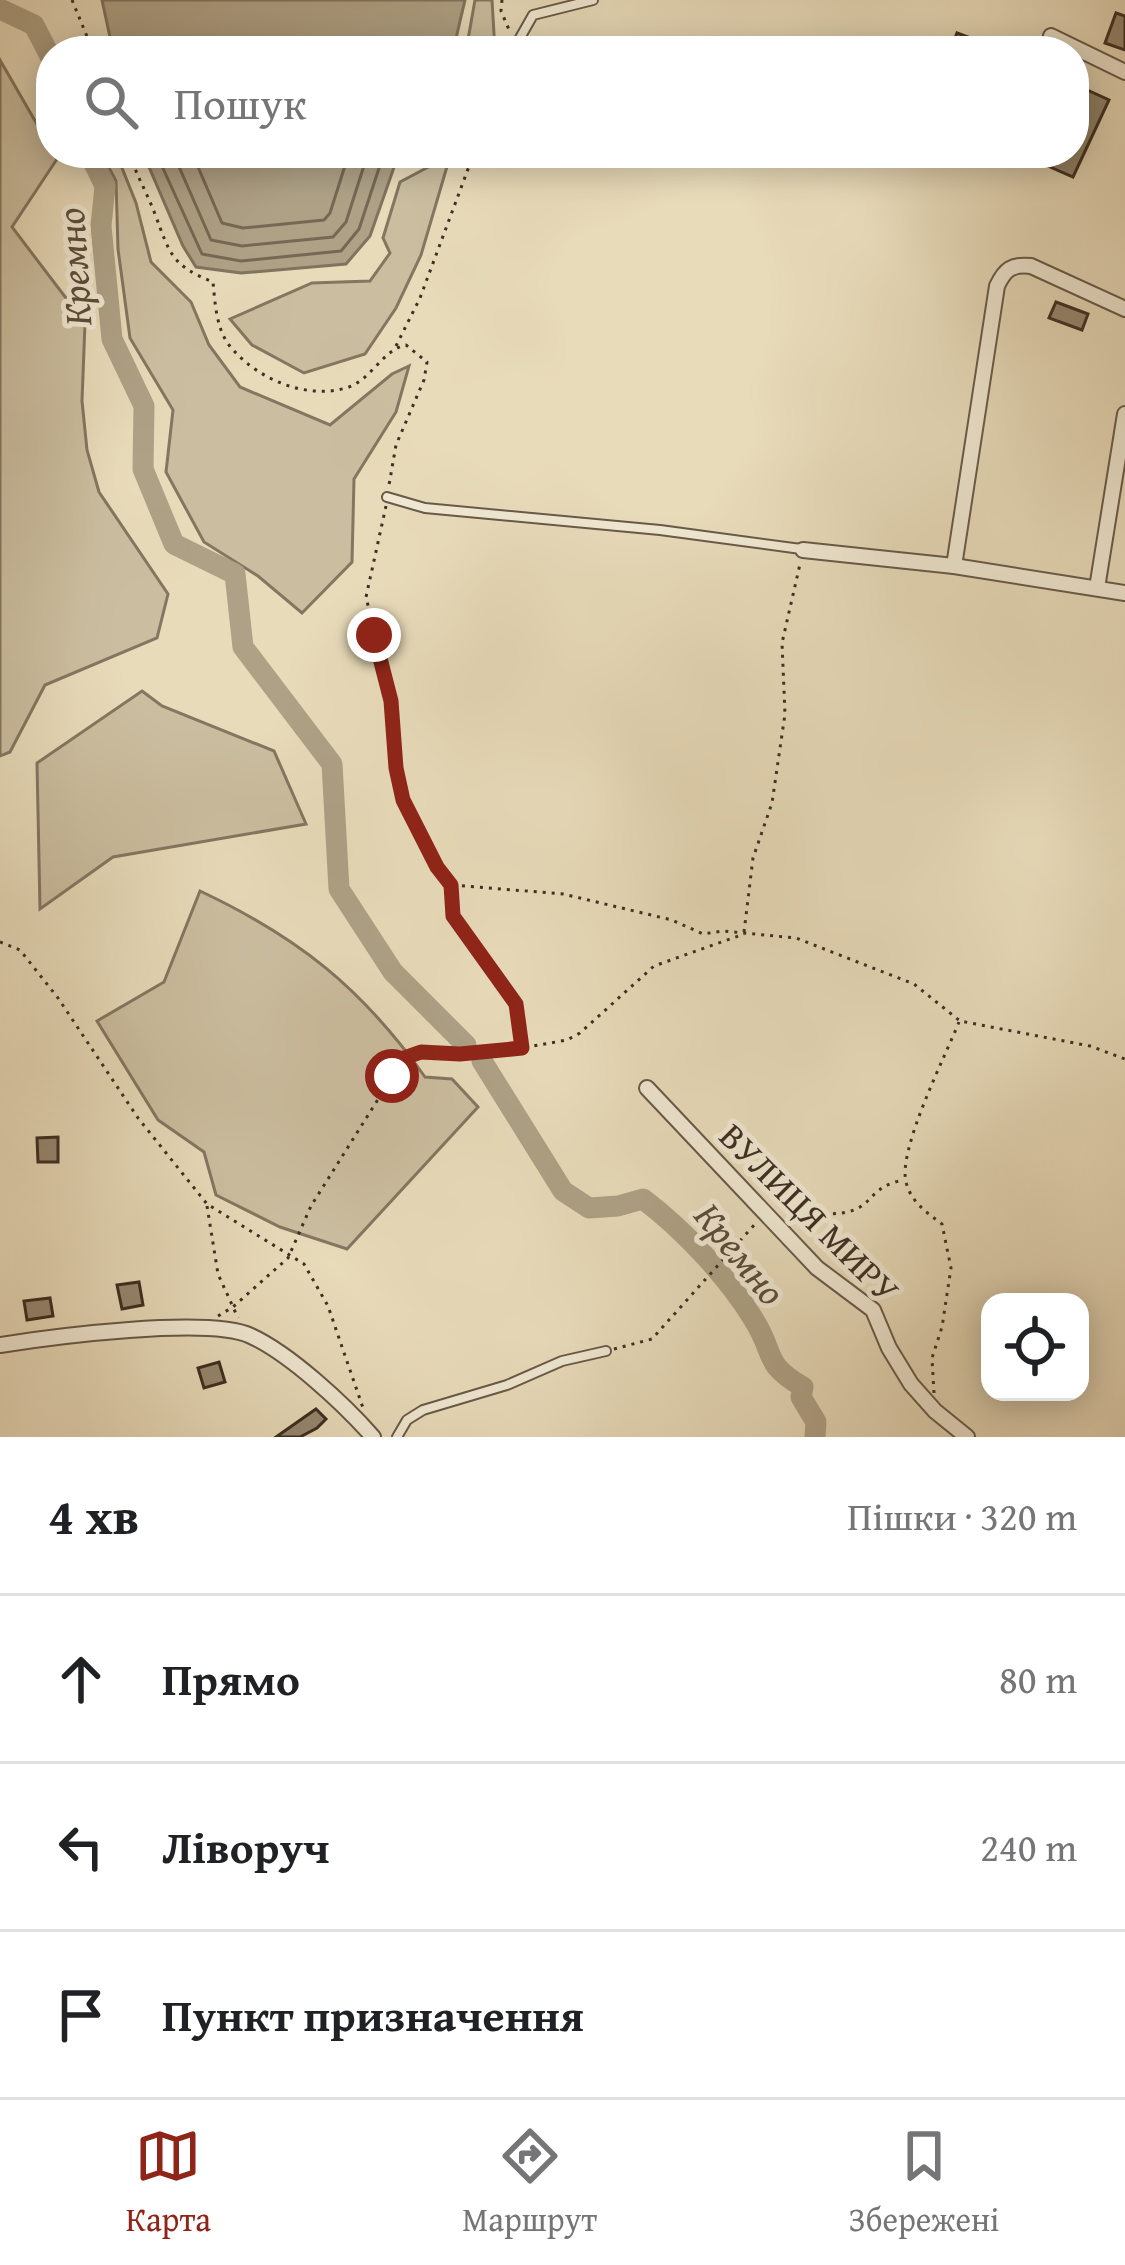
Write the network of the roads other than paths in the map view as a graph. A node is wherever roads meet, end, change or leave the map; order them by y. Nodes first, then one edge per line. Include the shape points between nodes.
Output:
1 (593, 0) edge
2 (521, 36) edge
3 (1089, 54) edge
4 (1125, 72) edge
5 (1125, 310) edge
6 (1125, 414) edge
7 (387, 497) road end
8 (803, 550) joint
9 (954, 566) junction
10 (1097, 588) junction
11 (1125, 592) edge
12 (647, 1088) dead end
13 (0, 1345) edge
14 (606, 1351) road end
15 (372, 1435) edge
16 (397, 1437) edge
17 (967, 1437) edge

1 - 2 lane via 533,15
3 - 4 street
5 - 9 street via 1031,266 1004,272
6 - 10 street
7 - 8 lane via 425,508
8 - 9 street
9 - 10 street
10 - 11 street
12 - 17 street, ВУЛИЦЯ МИРУ via 817,1268 874,1310 911,1384
13 - 15 street via 200,1326 251,1336
14 - 16 lane via 423,1410

